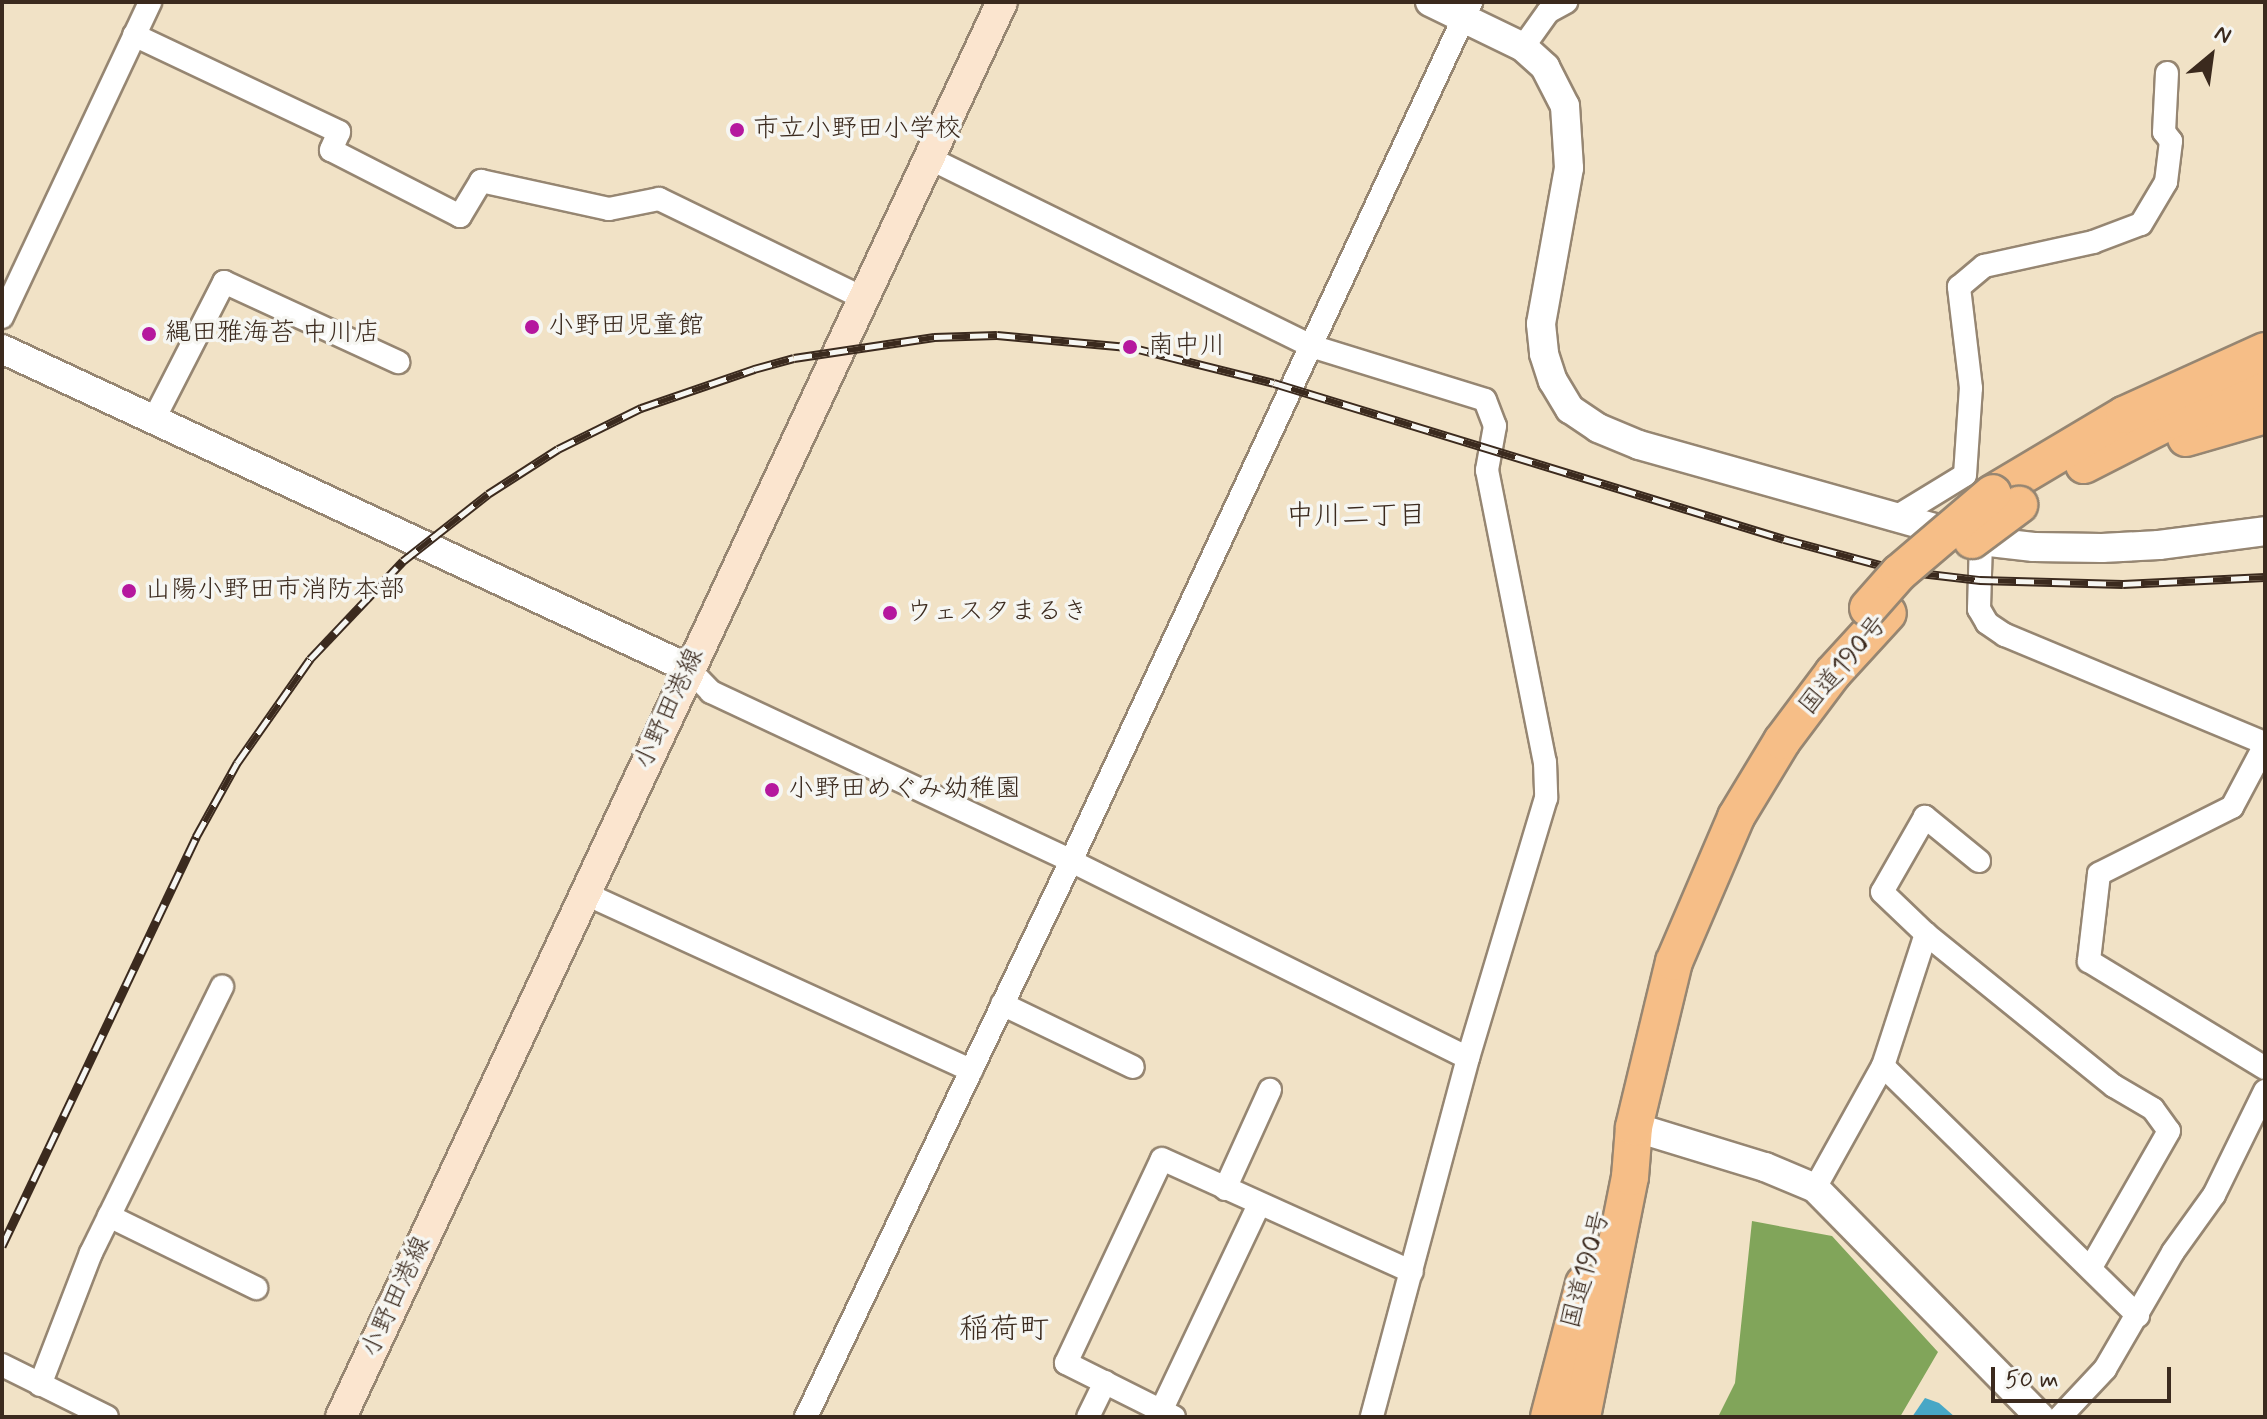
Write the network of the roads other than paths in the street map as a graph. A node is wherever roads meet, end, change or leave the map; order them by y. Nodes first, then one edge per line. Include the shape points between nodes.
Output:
1 (150, 2) edge
2 (1002, 2) edge
3 (1430, 2) edge
4 (1566, 2) edge
5 (1467, 10) edge
6 (134, 35) junction
7 (1523, 47) junction
8 (2167, 73) dead end
9 (929, 158) junction
10 (863, 298) junction
11 (2, 317) edge
12 (1311, 346) junction
13 (2, 349) edge
14 (2265, 351) edge
15 (398, 362) dead end
16 (2265, 385) edge
17 (2265, 415) edge
18 (154, 419) junction
19 (2083, 465) junction
20 (2006, 499) junction
21 (1893, 519) junction
22 (2265, 531) edge
23 (1981, 541) junction
24 (688, 668) junction
25 (2265, 744) edge
26 (1071, 861) junction
27 (1979, 861) dead end
28 (584, 893) junction
29 (1926, 934) junction
30 (222, 987) dead end
31 (1002, 1004) junction
32 (1468, 1058) junction
33 (1883, 1066) junction
34 (1133, 1067) dead end
35 (2265, 1068) edge
36 (971, 1070) junction
37 (1270, 1090) dead end
38 (2265, 1091) edge
39 (1634, 1127) junction
40 (1815, 1188) junction
41 (1225, 1189) junction
42 (1259, 1205) junction
43 (109, 1216) junction
44 (2091, 1267) junction
45 (1412, 1272) junction
46 (256, 1288) dead end
47 (2138, 1316) junction
48 (2, 1365) edge
49 (1105, 1382) junction
50 (40, 1385) junction
51 (1168, 1414) edge
52 (107, 1417) edge
53 (341, 1417) edge
54 (806, 1417) edge
55 (1088, 1417) edge
56 (1372, 1417) edge
57 (1549, 1417) edge
58 (1582, 1417) edge
59 (2040, 1417) edge
60 (2060, 1417) edge

1 - 6 street
2 - 9 main road, 小野田港線
3 - 5 street
4 - 7 street via 1548,12
5 - 7 street
5 - 12 street
6 - 10 street via 339,132 331,150 460,216 481,181 609,209 659,199
6 - 11 street
7 - 21 street via 1557,87 1569,130 1569,168 1541,324 1553,381 1570,409 1639,445
8 - 21 street via 2164,132 2171,141 2166,182 2141,224 2093,242 1984,266 1959,287 1971,388 1965,475
9 - 10 main road, 小野田港線
9 - 12 street
10 - 24 main road, 小野田港線
12 - 26 street
12 - 32 street via 1485,400 1495,426 1487,470 1545,762 1546,798
13 - 18 street
14 - 20 highway via 2124,415
15 - 18 street via 224,282
16 - 19 highway, 国道190号 via 2172,420
17 - 19 highway
18 - 24 street
19 - 20 highway, 国道190号
20 - 39 highway, 国道190号, bridge via 1956,552 1878,610 1782,741 1736,817 1674,962
21 - 23 street
22 - 23 street via 2102,548
23 - 25 street via 1979,609 1987,623
24 - 26 street via 711,692
24 - 28 main road, 小野田港線
25 - 35 street via 2232,807 2099,874 2089,961
26 - 31 street
26 - 32 street
27 - 29 street via 1925,817 1882,892
28 - 36 street
28 - 53 main road, 小野田港線
29 - 33 street
29 - 44 street via 2114,1086 2153,1109 2169,1131
30 - 43 street
31 - 34 street
31 - 36 street
32 - 45 street
33 - 40 street
33 - 44 street
36 - 54 street
37 - 41 street
38 - 47 street via 2214,1195 2173,1252
39 - 40 street
39 - 57 highway, 国道190号 via 1613,1172
39 - 58 highway, 国道190号 via 1630,1177
40 - 59 street
41 - 42 street
41 - 49 street via 1162,1159 1066,1363
42 - 45 street
42 - 51 street
43 - 46 street
43 - 50 street
44 - 47 street
45 - 56 street
47 - 60 street via 2105,1369
48 - 50 street
49 - 51 street
49 - 55 street
50 - 52 street

